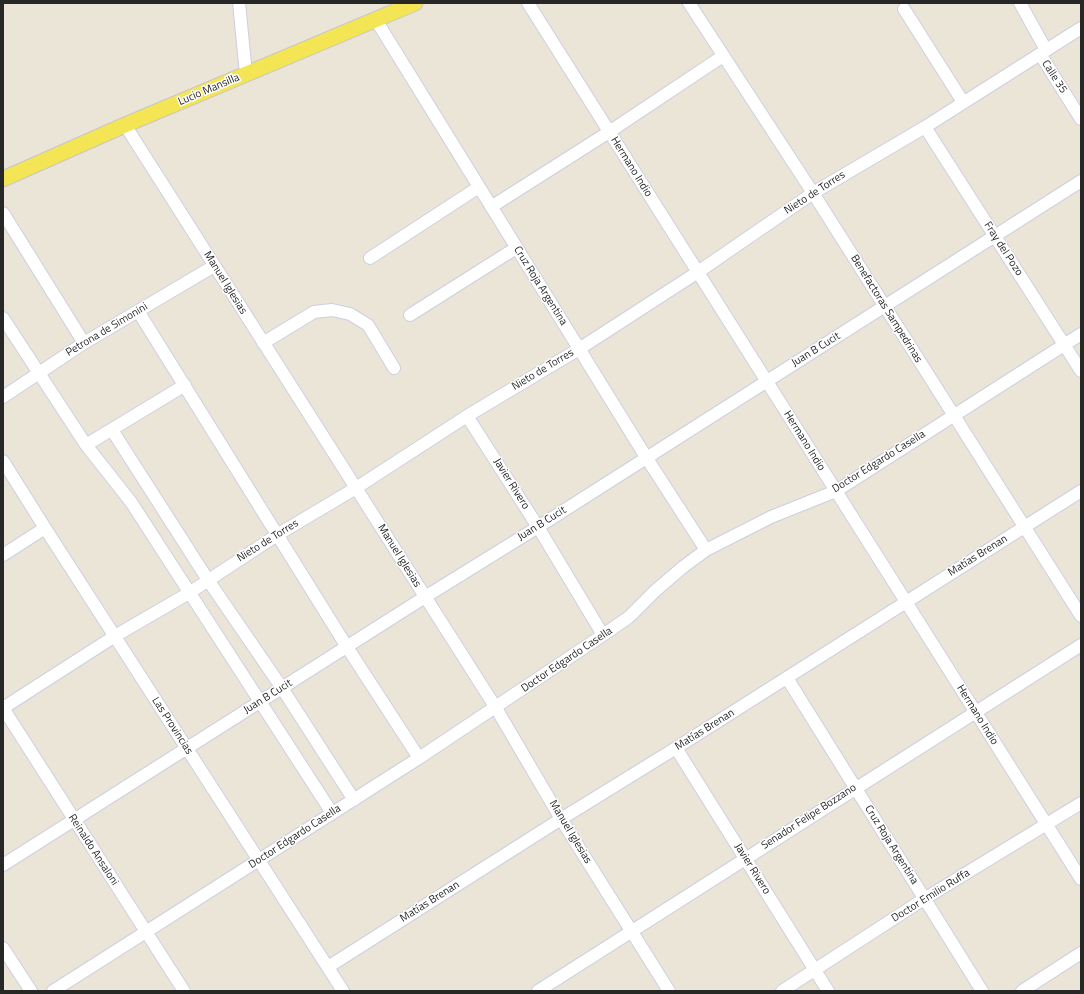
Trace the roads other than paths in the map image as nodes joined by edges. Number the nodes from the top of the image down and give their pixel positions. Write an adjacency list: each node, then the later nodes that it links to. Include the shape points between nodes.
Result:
1 (239, 3): 11 (street)
2 (415, 3): 7 (main road, Lucio Mansilla)
3 (528, 3): 16 (street, Hermano Indio)
4 (689, 3): 10 (street, Benefactoras Sampedrinas)
5 (1020, 3): 9 (street, Calle 35)
6 (904, 9): 12 (street)
7 (376, 20): 11 (main road, Lucio Mansilla); 19 (street, Cruz Roja Argentina)
8 (1081, 28): 9 (street, Nieto de Torres)
9 (1043, 52): 12 (street, Nieto de Torres); 13 (street, Calle 35)
10 (723, 56): 16 (street); 20 (street, Benefactoras Sampedrinas)
11 (246, 74): 14 (main road, Lucio Mansilla)
12 (964, 102): 15 (street, Nieto de Torres)
13 (1081, 119)
14 (125, 125): 17 (main road, Lucio Mansilla); 26 (street, Manuel Iglesias)
15 (925, 127): 20 (street, Nieto de Torres); 23 (street, Fray del Pozo)
16 (609, 132): 21 (street); 27 (street, Hermano Indio)
17 (3, 179)
18 (1081, 181): 23 (street, Juan B Cucit)
19 (479, 187): 21 (street, Cruz Roja Argentina); 25 (street)
20 (813, 193): 27 (street, Nieto de Torres); 28 (street, Benefactoras Sampedrinas)
21 (491, 207): 24 (street, Cruz Roja Argentina)
22 (3, 213): 33 (street)
23 (995, 236): 28 (street, Juan B Cucit); 35 (street, Fray del Pozo)
24 (516, 248): 30 (street); 36 (street, Cruz Roja Argentina)
25 (370, 258)
26 (214, 266): 29 (street, Petrona de Simonini); 34 (street, Manuel Iglesias)
27 (698, 272): 36 (street, Nieto de Torres); 40 (street, Hermano Indio)
28 (885, 307): 40 (street, Juan B Cucit); 44 (street, Benefactoras Sampedrinas)
29 (138, 311): 33 (street, Petrona de Simonini); 41 (street)
30 (410, 315)
31 (3, 318): 39 (street)
32 (1081, 334): 35 (street, Doctor Edgardo Casella)
33 (84, 343): 39 (street, Petrona de Simonini)
34 (263, 343): 37 (street, via 314,312 332,310 350,314 368,325); 49 (street, Manuel Iglesias)
35 (1064, 344): 38 (street, Fray del Pozo); 44 (street, Doctor Edgardo Casella)
36 (579, 348): 43 (street, Nieto de Torres); 47 (street, Cruz Roja Argentina)
37 (394, 368)
38 (1081, 371)
39 (39, 372): 42 (street, Petrona de Simonini); 46 (street)
40 (766, 381): 47 (street, Juan B Cucit); 50 (street, Hermano Indio)
41 (185, 385): 45 (street); 55 (street)
42 (3, 397)
43 (467, 416): 49 (street, Nieto de Torres); 52 (street, Javier Rivero)
44 (953, 416): 50 (street, Doctor Edgardo Casella); 53 (street, Benefactoras Sampedrinas)
45 (112, 430): 46 (street); 58 (street)
46 (86, 445): 59 (street, via 131,502)
47 (646, 457): 52 (street, Juan B Cucit); 56 (street, Cruz Roja Argentina)
48 (3, 461): 54 (street, Las Provincias)
49 (356, 488): 55 (street, Nieto de Torres); 60 (street, Manuel Iglesias)
50 (836, 491): 56 (street, Doctor Edgardo Casella, via 771,517); 61 (street, Hermano Indio)
51 (1081, 491): 53 (street, Matías Brenan)
52 (538, 527): 60 (street, Juan B Cucit); 63 (street, Javier Rivero)
53 (1024, 527): 61 (street, Matías Brenan); 62 (street, Benefactoras Sampedrinas)
54 (45, 528): 57 (street); 64 (street, Las Provincias)
55 (277, 535): 58 (street, Nieto de Torres); 66 (street)
56 (706, 550): 63 (street, Doctor Edgardo Casella, via 683,567 629,617)
57 (3, 555)
58 (208, 580): 59 (street, Nieto de Torres); 68 (street)
59 (189, 593): 64 (street, Nieto de Torres); 69 (street)
60 (425, 597): 66 (street, Juan B Cucit); 71 (street, Manuel Iglesias)
61 (906, 602): 67 (street, Matías Brenan); 72 (street, Hermano Indio)
62 (1081, 616)
63 (603, 635): 71 (street, Doctor Edgardo Casella)
64 (115, 636): 70 (street, Nieto de Torres); 73 (street, Las Provincias)
65 (1081, 644): 72 (street, Senador Felipe Bozzano)
66 (347, 647): 68 (street, Juan B Cucit); 75 (street)
67 (787, 678): 74 (street, Matías Brenan); 76 (street, Cruz Roja Argentina)
68 (282, 688): 69 (street, Juan B Cucit); 77 (street)
69 (261, 701): 73 (street, Juan B Cucit); 79 (street)
70 (3, 708): 81 (street, Reinaldo Ansaloni)
71 (496, 708): 75 (street, Doctor Edgardo Casella); 80 (street, Manuel Iglesias)
72 (975, 712): 76 (street, Senador Felipe Bozzano); 82 (street, Hermano Indio)
73 (187, 748): 81 (street, Juan B Cucit); 84 (street, Las Provincias)
74 (676, 748): 80 (street, Matías Brenan); 83 (street, Javier Rivero)
75 (419, 758): 77 (street, Doctor Edgardo Casella)
76 (855, 788): 83 (street, Senador Felipe Bozzano); 87 (street, Cruz Roja Argentina)
77 (354, 800): 79 (street, Doctor Edgardo Casella)
78 (1081, 803): 82 (street, Doctor Emilio Ruffa)
79 (332, 814): 84 (street, Doctor Edgardo Casella)
80 (561, 819): 88 (street, Manuel Iglesias); 92 (street, Matías Brenan)
81 (74, 820): 85 (street, Juan B Cucit); 89 (street, Reinaldo Ansaloni)
82 (1046, 824): 86 (street, Hermano Indio); 87 (street, Doctor Emilio Ruffa)
83 (745, 858): 88 (street, Senador Felipe Bozzano); 93 (street, Javier Rivero)
84 (259, 860): 89 (street, Doctor Edgardo Casella); 92 (street, Las Provincias)
85 (3, 865)
86 (1081, 879)
87 (924, 899): 93 (street, Doctor Emilio Ruffa); 102 (street, Cruz Roja Argentina)
88 (631, 931): 98 (street, Senador Felipe Bozzano); 99 (street, Manuel Iglesias)
89 (146, 932): 95 (street, Doctor Edgardo Casella); 96 (street, Reinaldo Ansaloni)
90 (3, 948): 94 (street)
91 (1081, 953): 103 (street)
92 (328, 967): 97 (street, Las Provincias)
93 (815, 970): 100 (street, Doctor Emilio Ruffa); 101 (street, Javier Rivero)
94 (31, 991)
95 (53, 991)
96 (184, 991)
97 (343, 991)
98 (538, 991)
99 (669, 991)
100 (782, 991)
101 (828, 991)
102 (982, 991)
103 (1022, 991)

